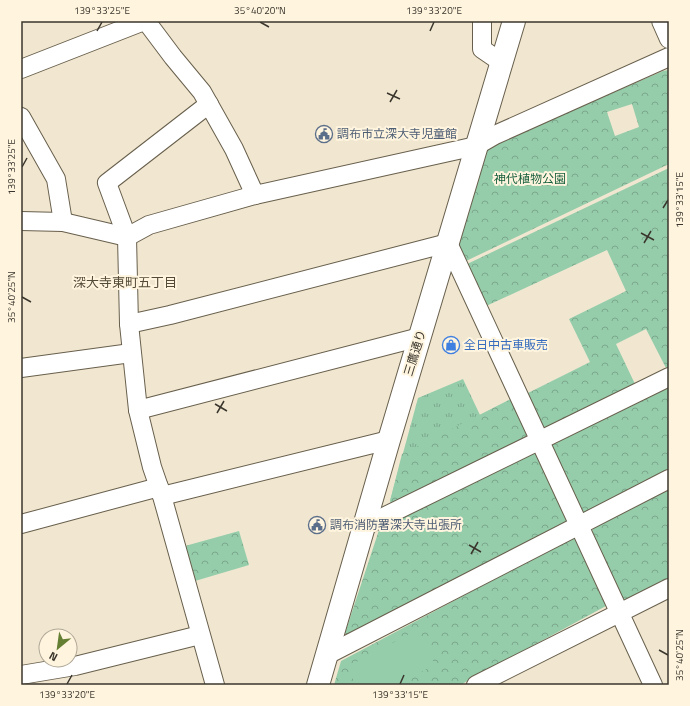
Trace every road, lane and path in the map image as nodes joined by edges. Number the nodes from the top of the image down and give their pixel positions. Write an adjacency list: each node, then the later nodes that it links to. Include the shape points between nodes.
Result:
1 (145, 21): 8 (street); 9 (street)
2 (482, 21): 7 (street, via 482,49)
3 (514, 21): 7 (main road, 三鷹通り)
4 (661, 21): 5 (street)
5 (669, 39)
6 (669, 57): 11 (street, via 495,135)
7 (501, 62): 11 (main road, 三鷹通り)
8 (21, 69)
9 (209, 104): 12 (street, via 234,148); 15 (street, via 107,183)
10 (21, 117): 14 (street, via 56,179)
11 (476, 146): 12 (street); 16 (main road, 三鷹通り)
12 (255, 195): 15 (street, via 149,225)
13 (21, 221): 14 (street)
14 (63, 222): 15 (street)
15 (127, 237): 17 (street)
16 (448, 242): 17 (street); 18 (main road, 三鷹通り); 24 (street)
17 (129, 324): 19 (street)
18 (420, 337): 22 (street); 23 (main road, 三鷹通り)
19 (132, 353): 20 (street); 22 (street)
20 (21, 368)
21 (669, 377): 24 (street)
22 (138, 410): 26 (street)
23 (389, 440): 26 (street); 29 (main road, 三鷹通り)
24 (540, 441): 28 (street); 29 (street)
25 (669, 479): 28 (street)
26 (161, 492): 27 (street); 32 (street)
27 (21, 524)
28 (579, 525): 31 (street); 33 (street)
29 (365, 526): 33 (main road, 三鷹通り)
30 (669, 588): 31 (street)
31 (620, 613): 37 (street); 38 (street)
32 (200, 635): 34 (street, via 104,659); 35 (street)
33 (327, 655): 36 (main road, 三鷹通り)
34 (21, 675)
35 (215, 685)
36 (318, 685)
37 (476, 685)
38 (653, 685)

